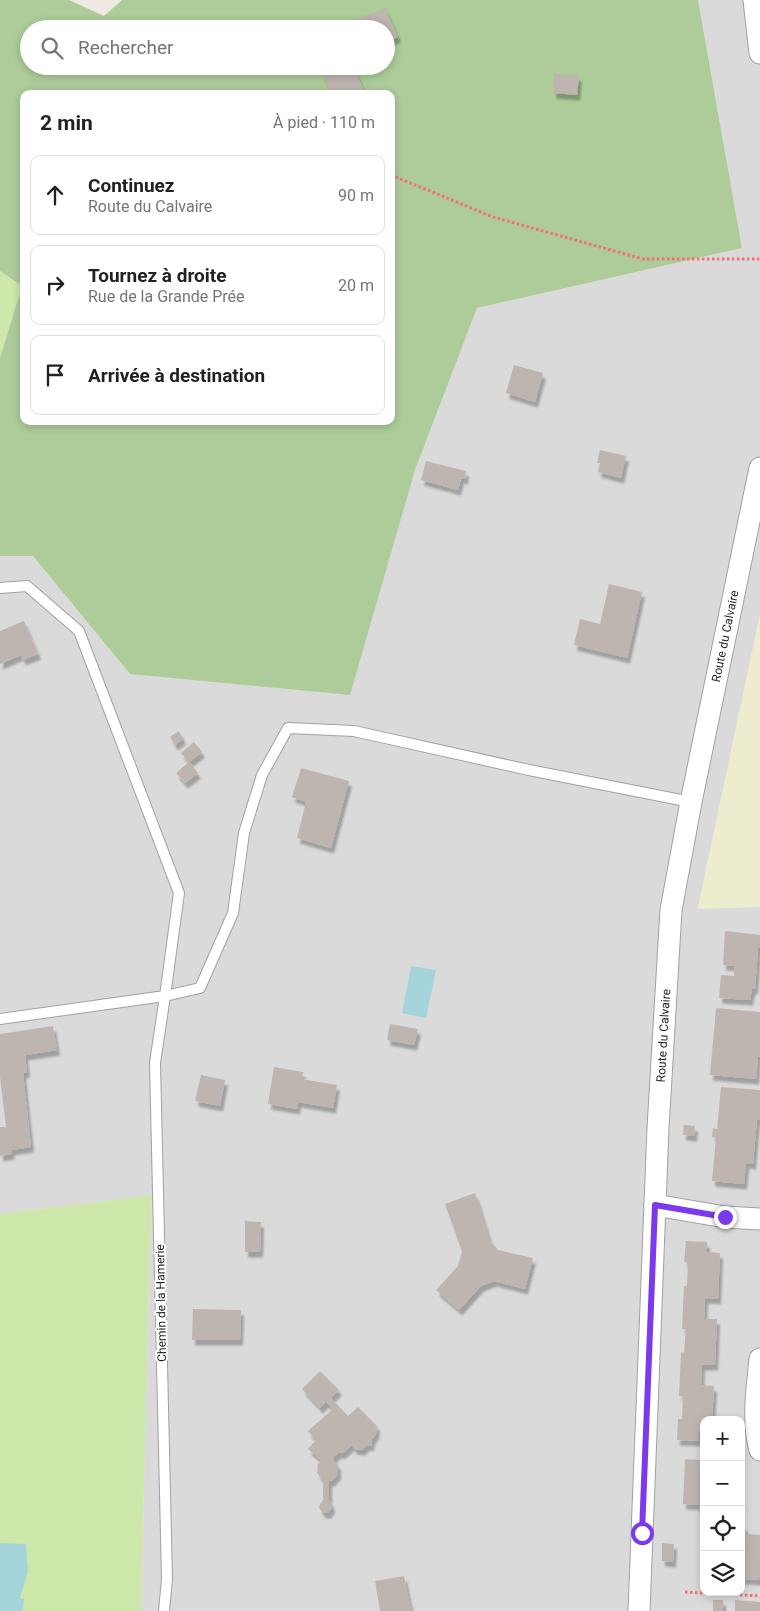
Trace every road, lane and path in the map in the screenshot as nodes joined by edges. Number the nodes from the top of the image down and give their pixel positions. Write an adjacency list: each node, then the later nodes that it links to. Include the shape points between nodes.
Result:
1 (754, 0): 2 (street)
2 (760, 53)
3 (395, 177): 4 (path, via 493,217 643,259)
4 (760, 259)
5 (760, 468): 7 (street, Route du Calvaire)
6 (0, 588): 8 (lane, Chemin de la Hamerie, via 27,586 79,631 179,893)
7 (691, 802): 8 (lane, via 354,731 288,728 262,775 244,833 233,913 200,988); 10 (street, Route du Calvaire, via 671,910)
8 (165, 996): 9 (lane); 16 (lane, Chemin de la Hamerie, via 155,1063 167,1579)
9 (0, 1019)
10 (655, 1205): 11 (street, via 725,1217); 17 (street, Route du Calvaire)
11 (760, 1219)
12 (760, 1360): 13 (street, via 756,1410)
13 (760, 1450)
14 (685, 1592): 15 (path)
15 (760, 1596)
16 (164, 1611)
17 (639, 1611)

